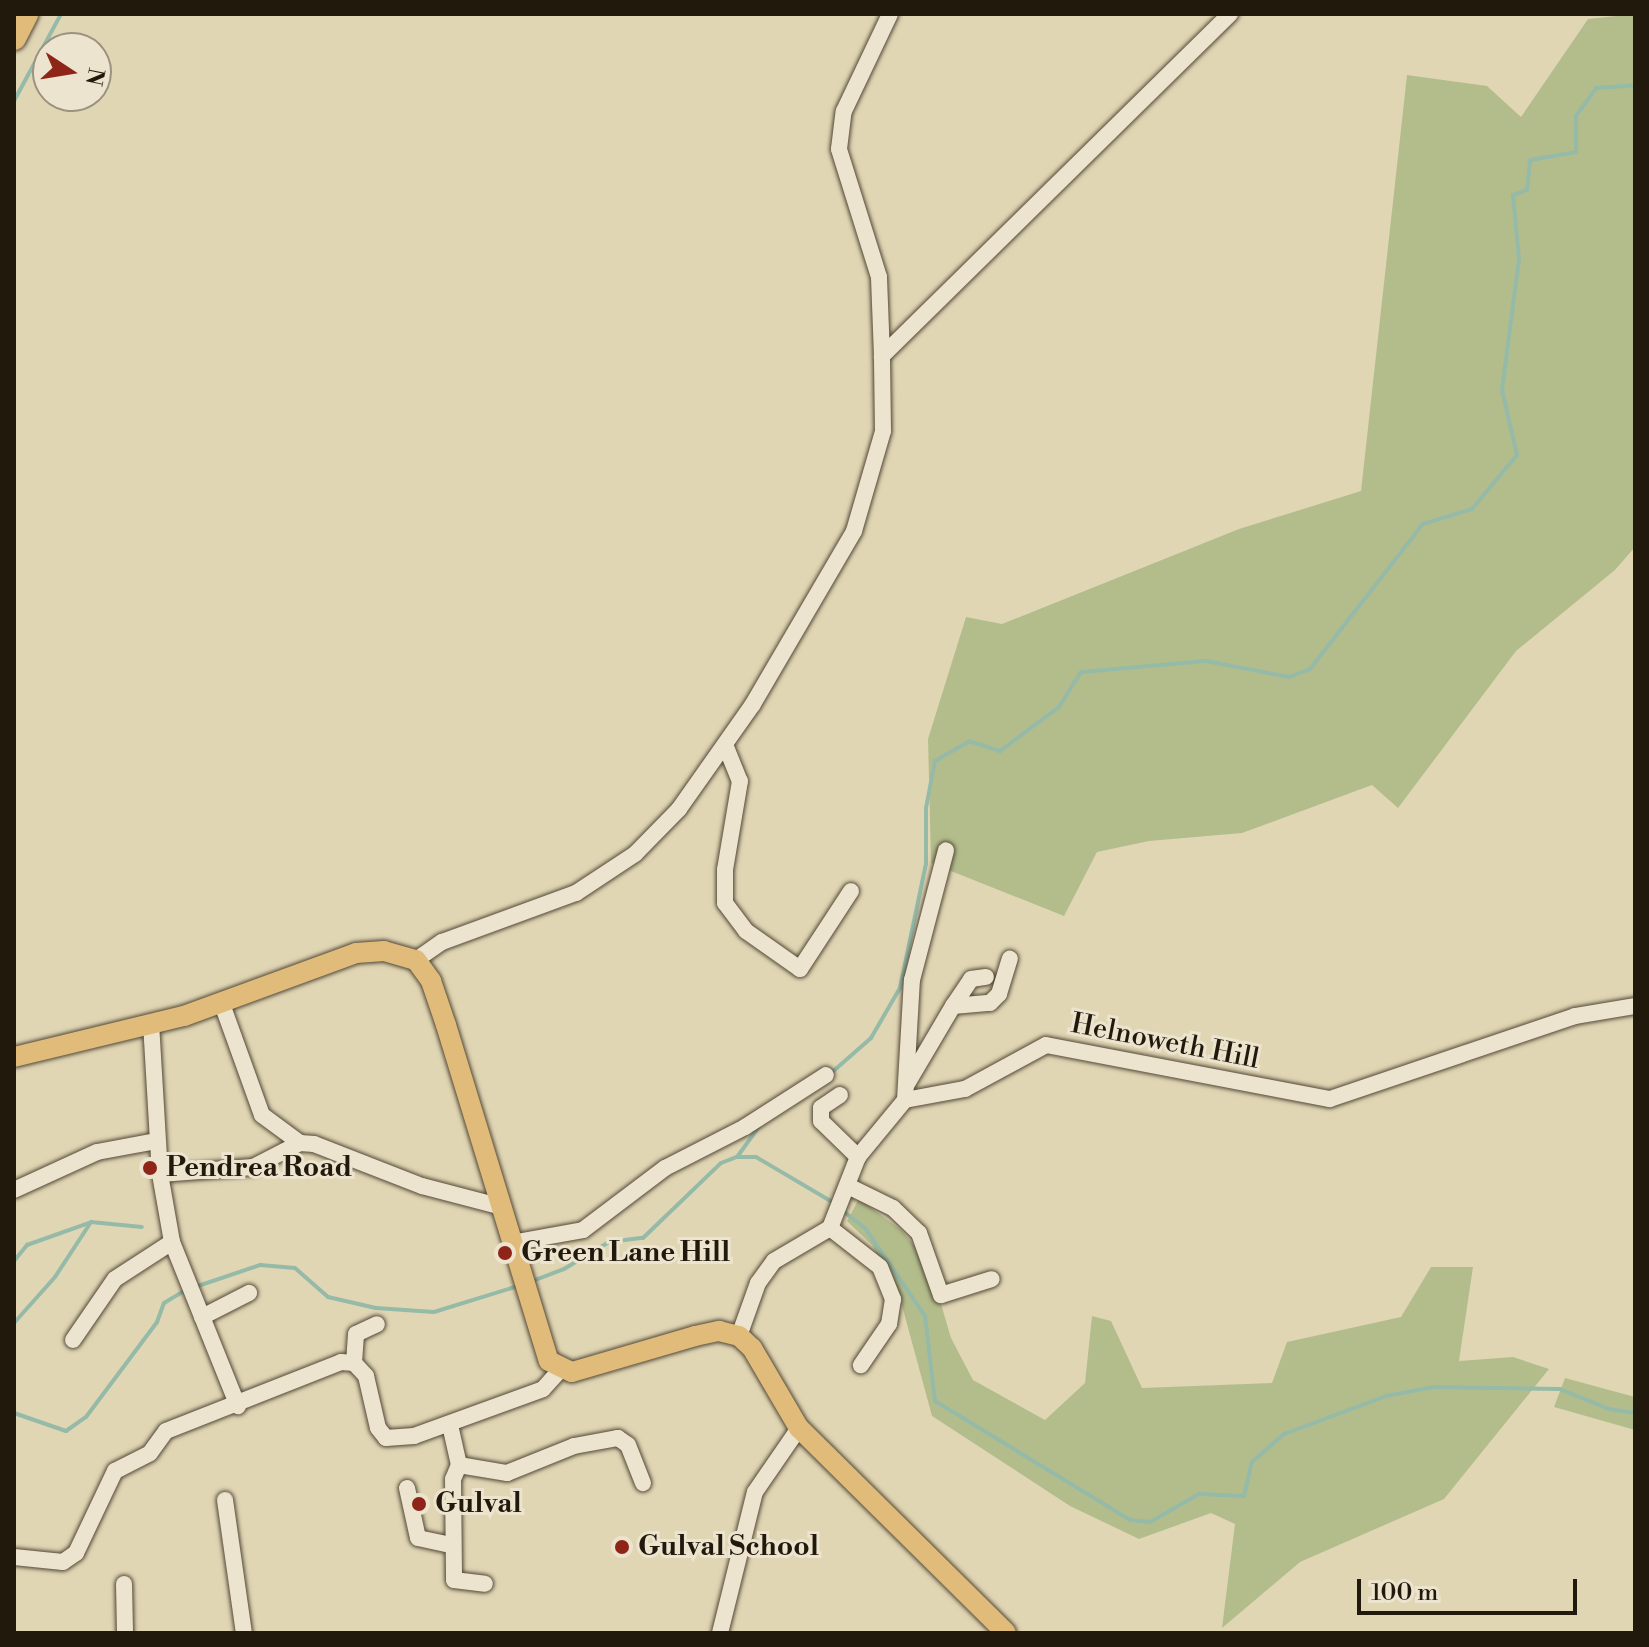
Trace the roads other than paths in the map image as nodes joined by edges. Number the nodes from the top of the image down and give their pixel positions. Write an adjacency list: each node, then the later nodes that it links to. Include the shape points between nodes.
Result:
1 (26, 14): 4 (highway)
2 (890, 14): 5 (street, via 844,111 839,149 879,277)
3 (1230, 14): 5 (street)
4 (14, 38)
5 (882, 356): 6 (street, via 883,431 854,531)
6 (726, 747): 8 (street, via 740,781 725,870 725,903 746,931 800,969); 10 (street, via 679,809 635,854 596,881 442,942)
7 (946, 850): 18 (street, via 912,980 904,1050)
8 (851, 891)
9 (1010, 959): 13 (street, via 999,994 990,1003)
10 (416, 960): 12 (main road, via 384,951 356,953); 26 (main road, via 431,981)
11 (986, 977): 13 (street, via 971,979)
12 (222, 1004): 15 (main road); 21 (street, via 262,1115)
13 (953, 1006): 18 (street)
14 (1635, 1006): 18 (street, Helnoweth Hill, via 1575,1016 1330,1099 1046,1045 965,1089)
15 (151, 1023): 16 (main road); 20 (street)
16 (14, 1057)
17 (826, 1075): 29 (street, via 745,1127 665,1168 583,1230)
18 (906, 1093): 22 (street)
19 (840, 1095): 22 (street, via 821,1108 821,1121)
20 (157, 1141): 23 (street); 24 (street, via 97,1152)
21 (300, 1143): 23 (street, via 253,1167); 26 (street, via 449,1195)
22 (858, 1157): 25 (street)
23 (160, 1174): 28 (street)
24 (14, 1190)
25 (845, 1192): 27 (street); 30 (street, via 893,1208 919,1233 941,1295)
26 (502, 1207): 29 (main road)
27 (832, 1225): 34 (street, via 774,1261 758,1283); 37 (street, via 880,1267 893,1299 889,1324)
28 (172, 1242): 32 (street); 35 (street, via 115,1279)
29 (511, 1243): 38 (main road, via 549,1361)
30 (992, 1279)
31 (249, 1293): 32 (street)
32 (202, 1317): 39 (street)
33 (377, 1324): 36 (street, via 356,1334)
34 (739, 1336): 38 (main road, via 707,1333 572,1372); 41 (main road, via 752,1348)
35 (73, 1340)
36 (354, 1363): 39 (street, via 341,1362); 40 (street, via 366,1376 378,1428 386,1438)
37 (861, 1365)
38 (560, 1370): 40 (street, via 543,1389)
39 (238, 1406): 47 (street, via 166,1431 150,1453 115,1471 76,1553 63,1562)
40 (450, 1425): 42 (street)
41 (799, 1428): 52 (street, via 755,1492); 53 (main road)
42 (459, 1465): 43 (street, via 507,1473 574,1446 618,1438 628,1445); 46 (street, via 453,1479 456,1528)
43 (643, 1483)
44 (407, 1488): 46 (street, via 418,1538)
45 (225, 1500): 51 (street)
46 (451, 1545): 49 (street, via 454,1580)
47 (14, 1557)
48 (124, 1584): 50 (street)
49 (485, 1584)
50 (125, 1633)
51 (244, 1633)
52 (720, 1633)
53 (1006, 1633)

